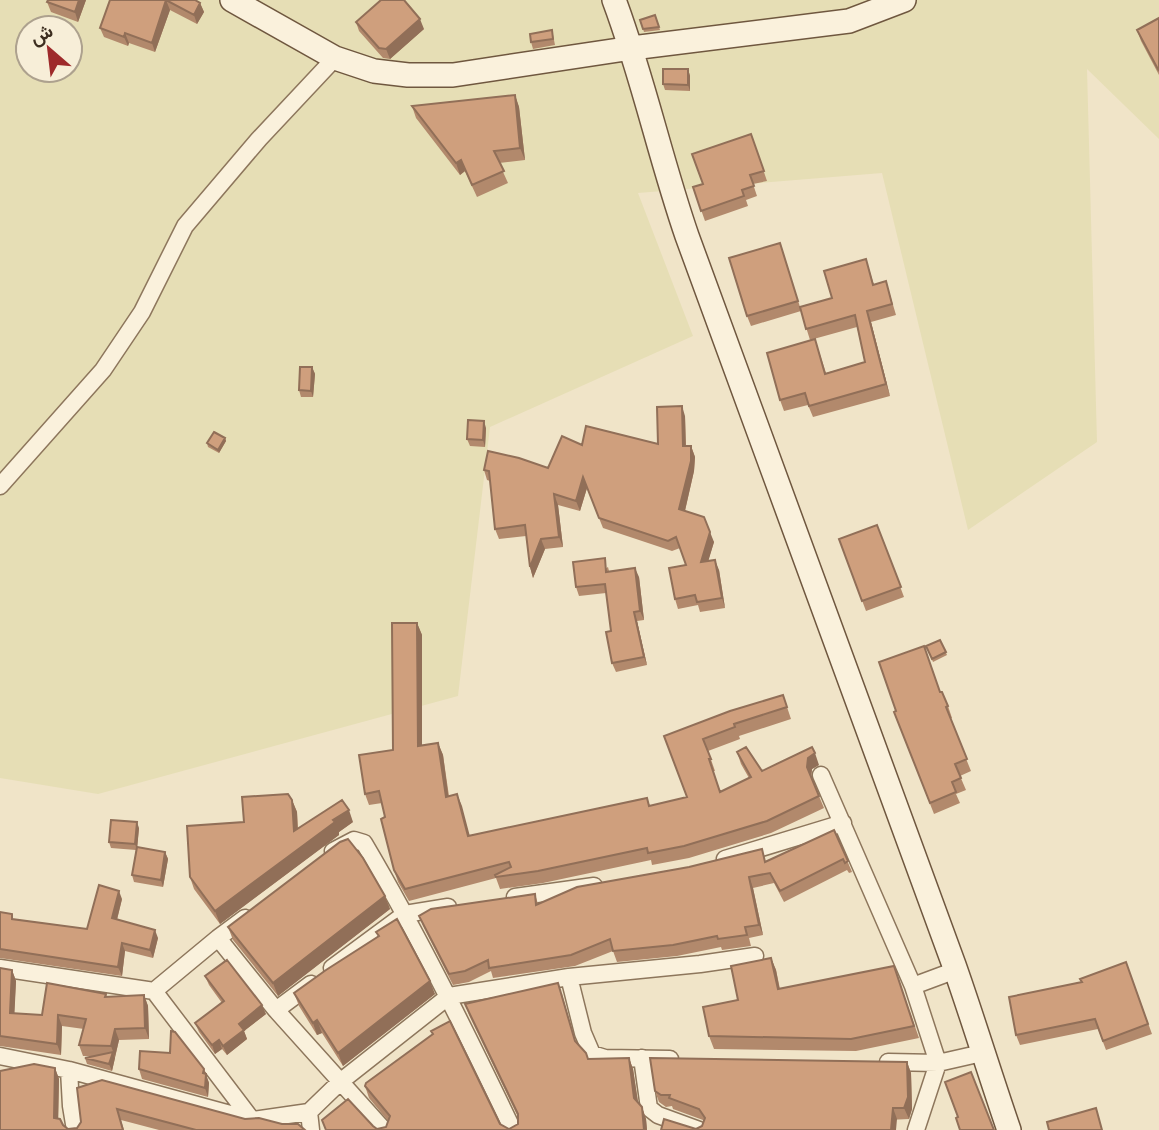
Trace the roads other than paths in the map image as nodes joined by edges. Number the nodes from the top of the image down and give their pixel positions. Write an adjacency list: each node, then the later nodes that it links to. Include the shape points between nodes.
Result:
1 (232, 0): 5 (street)
2 (614, 0): 4 (street)
3 (904, 0): 4 (street, via 849,21)
4 (632, 48): 5 (street, via 453,75 374,71); 19 (street, via 690,242 770,470)
5 (335, 58): 6 (street, via 185,226 142,312 103,370)
6 (0, 486)
7 (821, 775): 8 (street)
8 (843, 823): 9 (street); 21 (street)
9 (715, 862)
10 (317, 863): 15 (street, via 354,840 364,843)
11 (606, 884): 12 (street)
12 (499, 900)
13 (262, 905): 16 (street)
14 (459, 906): 15 (street)
15 (405, 914): 23 (street); 24 (street)
16 (218, 939): 22 (street); 24 (street)
17 (755, 956): 20 (street)
18 (0, 968): 22 (street)
19 (956, 970): 21 (street); 25 (street)
20 (569, 977): 23 (street); 27 (street, via 592,1054)
21 (913, 986): 30 (street)
22 (154, 992): 34 (street)
23 (449, 996): 32 (street); 38 (street)
24 (276, 1010): 32 (street)
25 (982, 1053): 30 (street); 41 (street)
26 (0, 1056): 31 (street)
27 (642, 1058): 28 (street); 39 (street, via 649,1108)
28 (682, 1059)
29 (871, 1062): 30 (street)
30 (939, 1063): 40 (street)
31 (69, 1070): 34 (street); 35 (street)
32 (340, 1082): 33 (street); 37 (street)
33 (309, 1112): 34 (street); 36 (street)
34 (253, 1120)
35 (75, 1130)
36 (311, 1130)
37 (384, 1130)
38 (513, 1130)
39 (699, 1130)
40 (916, 1130)
41 (1009, 1130)

